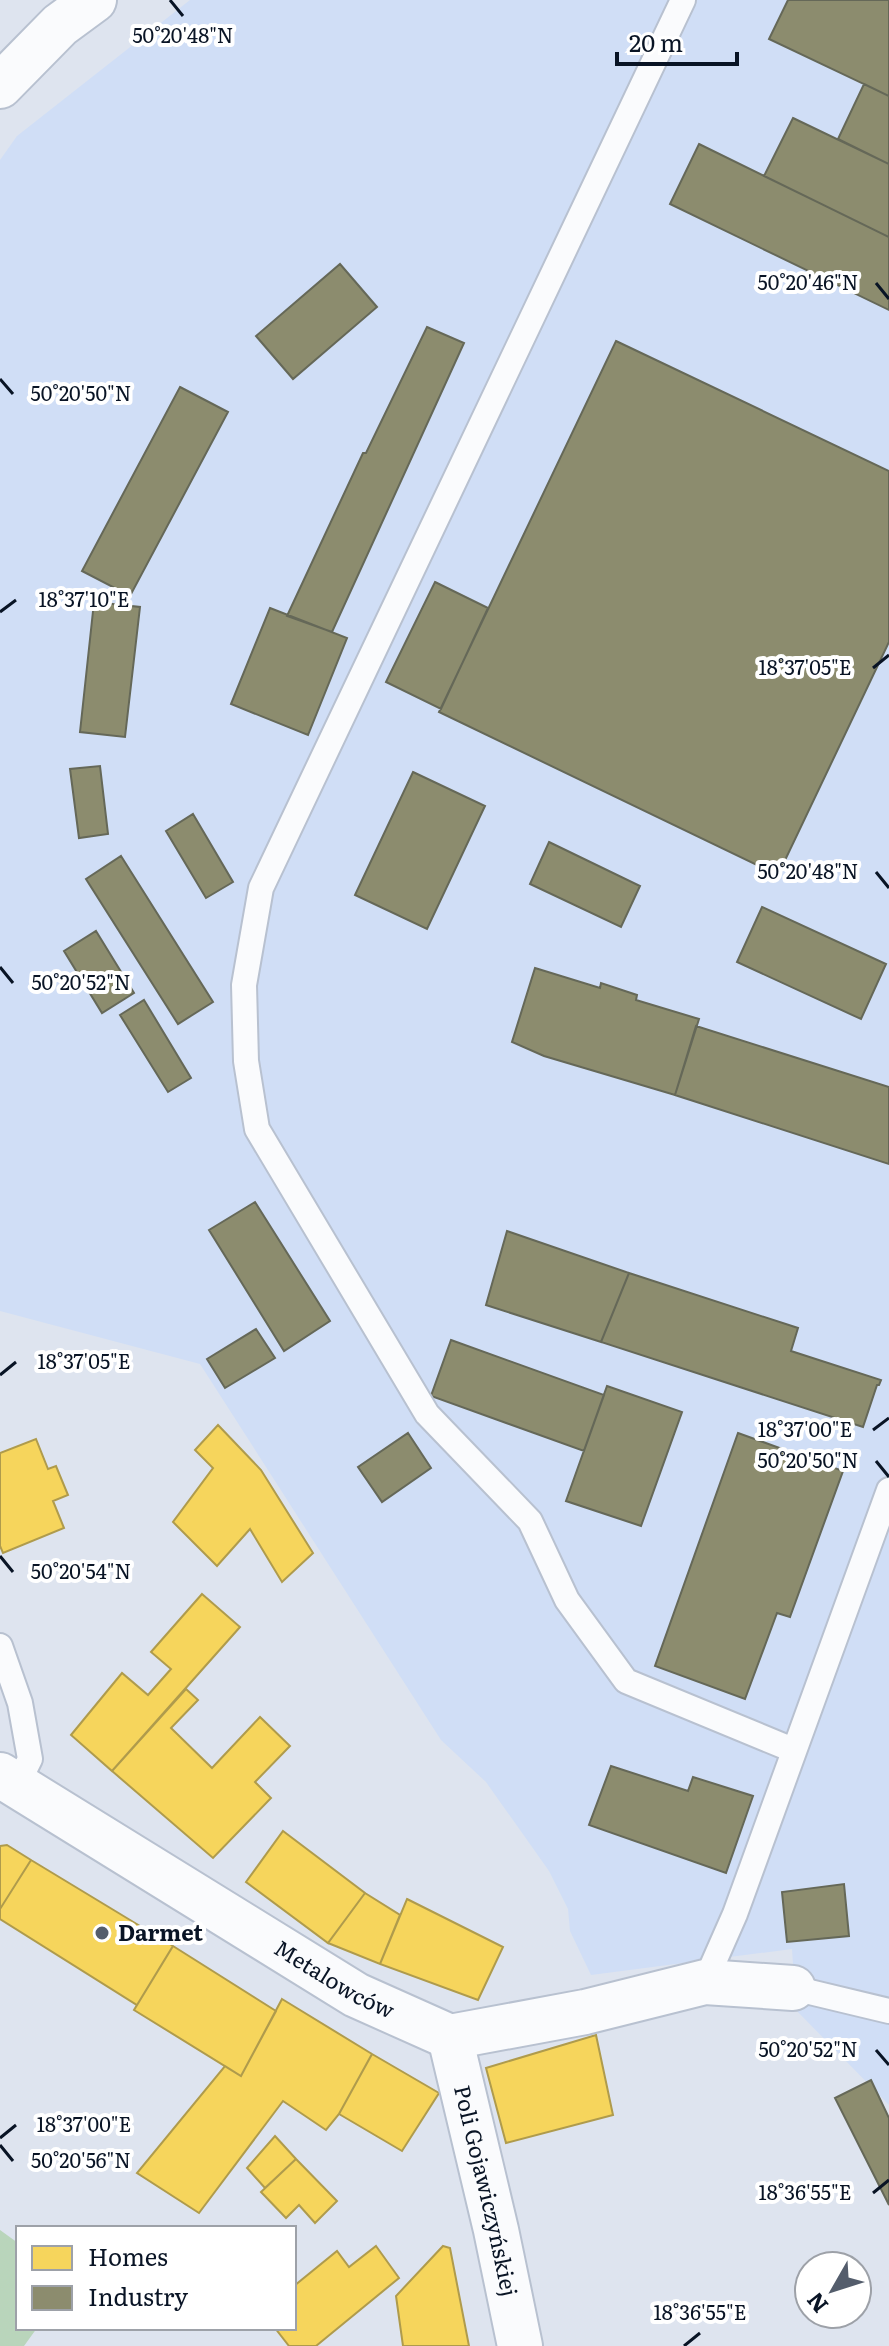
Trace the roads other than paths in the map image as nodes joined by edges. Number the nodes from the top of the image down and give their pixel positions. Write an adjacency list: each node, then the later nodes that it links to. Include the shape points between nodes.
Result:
1 (94, 0): 3 (street, via 60,25)
2 (683, 0): 6 (lane, via 261,888 244,985 246,1061 257,1129 427,1414 530,1521 567,1600 626,1681)
3 (0, 86)
4 (888, 1497): 6 (lane)
5 (0, 1646): 7 (lane, via 20,1703 30,1759)
6 (793, 1750): 8 (lane)
7 (8, 1780): 11 (street, Metalowców, via 356,1995)
8 (705, 1982): 9 (street); 11 (street, via 585,2012)
9 (793, 1988): 10 (lane)
10 (887, 2015)
11 (450, 2037): 12 (street, Poli Gojawiczyńskiej)
12 (520, 2346)

